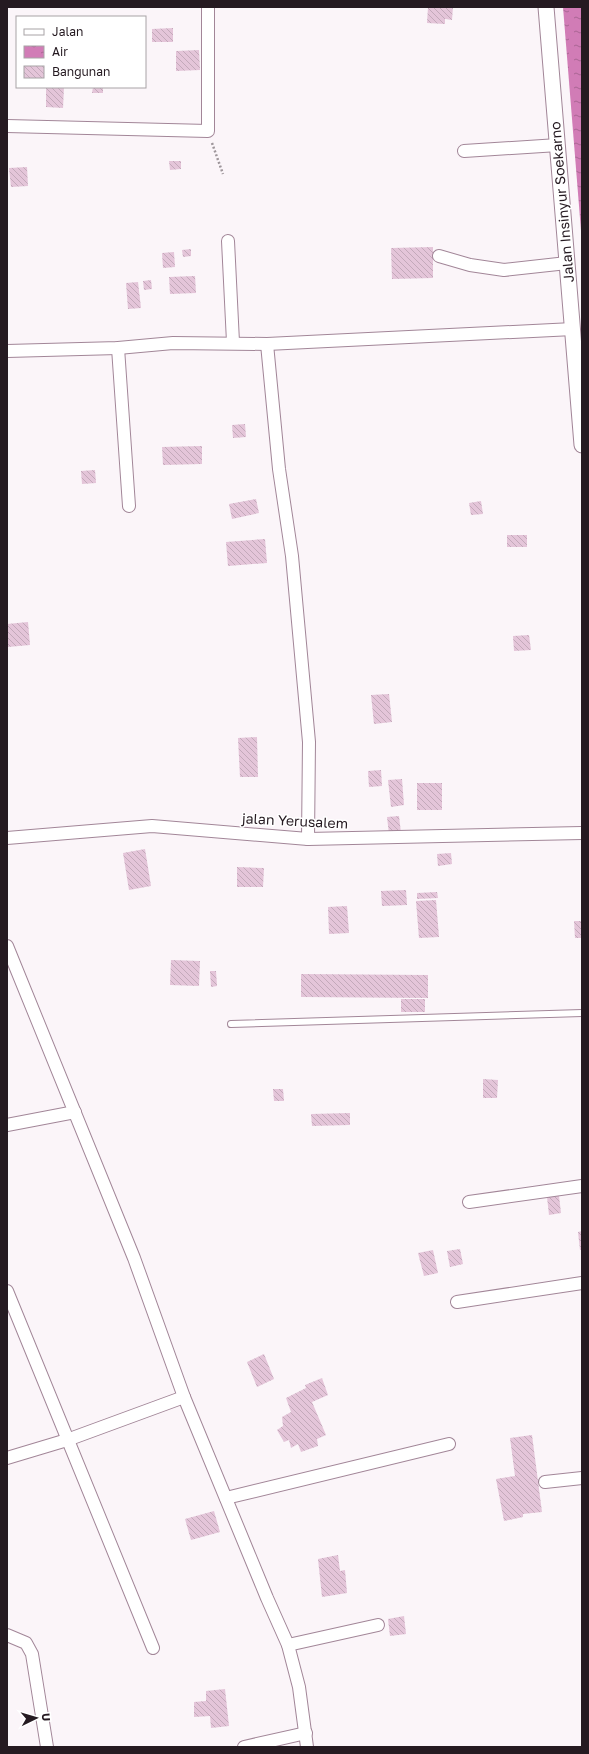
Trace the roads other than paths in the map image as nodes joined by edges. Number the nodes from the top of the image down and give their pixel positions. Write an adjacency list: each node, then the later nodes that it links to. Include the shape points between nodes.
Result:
1 (208, 7): 3 (street, via 208,131)
2 (546, 7): 4 (street, Jalan Insinyur Soekarno)
3 (7, 126)
4 (558, 145): 5 (street); 8 (street, Jalan Insinyur Soekarno)
5 (464, 151)
6 (228, 241): 10 (street)
7 (439, 256): 8 (street, via 470,265 504,270)
8 (567, 263): 9 (street, Jalan Insinyur Soekarno)
9 (573, 329): 11 (street); 14 (street, Jalan Insinyur Soekarno)
10 (233, 342): 11 (street); 12 (street, via 174,343)
11 (267, 344): 18 (street, via 278,469 292,556 309,742)
12 (118, 348): 13 (street); 15 (street)
13 (7, 351)
14 (582, 445)
15 (129, 506)
16 (582, 833): 18 (street, jalan Yerusalem)
17 (7, 838): 18 (street, jalan Yerusalem, via 152,826)
18 (308, 839)
19 (7, 946): 22 (street)
20 (582, 1013): 21 (lane)
21 (231, 1024)
22 (75, 1112): 23 (street); 29 (street, via 134,1258)
23 (7, 1125)
24 (582, 1186): 25 (street)
25 (468, 1202)
26 (582, 1283): 28 (street)
27 (7, 1291): 30 (street)
28 (457, 1302)
29 (184, 1397): 30 (street); 35 (street)
30 (67, 1440): 32 (street); 39 (street)
31 (449, 1444): 35 (street)
32 (7, 1458)
33 (582, 1478): 34 (street)
34 (545, 1482)
35 (226, 1498): 38 (street)
36 (378, 1624): 38 (street)
37 (7, 1635): 41 (street, via 26,1643 32,1654)
38 (288, 1645): 40 (street, via 299,1686)
39 (152, 1648)
40 (306, 1733): 42 (street); 43 (street)
41 (47, 1747)
42 (244, 1747)
43 (308, 1747)

